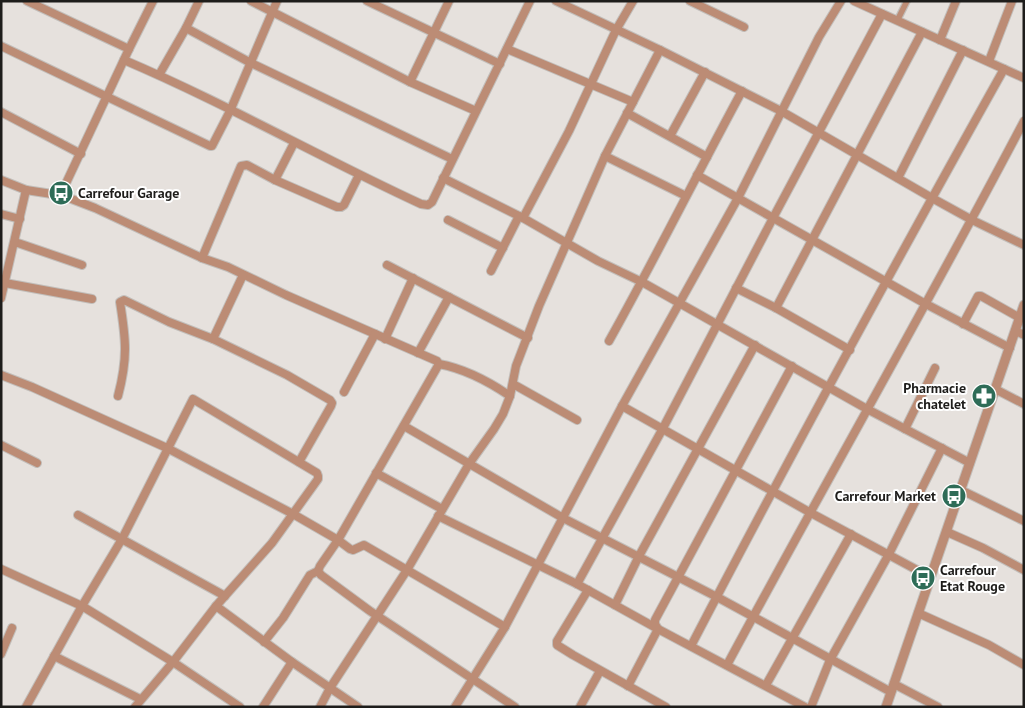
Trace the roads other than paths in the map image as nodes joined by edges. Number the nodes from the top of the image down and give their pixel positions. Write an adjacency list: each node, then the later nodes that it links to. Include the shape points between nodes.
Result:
1 (27, 1): 29 (street)
2 (153, 1): 29 (street)
3 (199, 1): 23 (street)
4 (251, 1): 19 (street)
5 (277, 1): 19 (street)
6 (367, 1): 25 (street)
7 (449, 1): 25 (street)
8 (530, 1): 30 (street)
9 (556, 1): 24 (street)
10 (632, 1): 24 (street)
11 (690, 1): 22 (street)
12 (841, 1): 48 (street)
13 (854, 1): 18 (street)
14 (877, 1): 18 (street)
15 (907, 1): 21 (street)
16 (956, 1): 27 (street)
17 (1012, 1): 34 (street)
18 (872, 10): 20 (street)
19 (272, 11): 35 (street); 41 (street)
20 (882, 14): 21 (street); 52 (street)
21 (896, 21): 26 (street)
22 (744, 27)
23 (186, 28): 35 (street); 39 (street)
24 (616, 30): 31 (street); 42 (street)
25 (434, 32): 36 (street); 41 (street)
26 (922, 32): 27 (street); 56 (street)
27 (940, 40): 32 (street)
28 (1, 46): 44 (street)
29 (129, 49): 33 (street)
30 (507, 49): 36 (street); 42 (street)
31 (660, 50): 38 (street); 45 (street)
32 (963, 50): 34 (street); 63 (street)
33 (124, 60): 39 (street); 44 (street)
34 (989, 61): 37 (street)
35 (251, 63): 46 (street); 59 (street)
36 (500, 64): 47 (street)
37 (1004, 69): 40 (street); 70 (street)
38 (705, 72): 43 (street); 53 (street)
39 (159, 75): 46 (street)
40 (1024, 78)
41 (410, 82): 47 (street)
42 (591, 84): 45 (street); 72 (street)
43 (742, 91): 48 (street); 58 (street)
44 (107, 96): 46 (street, via 210,146); 55 (street)
45 (633, 102): 50 (street)
46 (230, 111): 54 (street)
47 (476, 111): 59 (street)
48 (781, 111): 52 (street); 69 (street)
49 (1, 112): 55 (street)
50 (627, 113): 53 (street); 57 (street)
51 (1024, 121): 76 (street)
52 (820, 132): 56 (street); 73 (street)
53 (670, 136): 58 (street)
54 (294, 143): 60 (street); 65 (street)
55 (81, 154): 67 (street)
56 (858, 155): 63 (street); 77 (street)
57 (605, 156): 68 (street); 79 (street)
58 (707, 157): 61 (street)
59 (452, 159): 62 (street)
60 (359, 175): 62 (street, via 428,205); 65 (street, via 341,207)
61 (697, 176): 68 (street); 69 (street)
62 (443, 178): 72 (street)
63 (898, 178): 70 (street)
64 (1, 180): 66 (street)
65 (275, 180): 82 (street, via 247,165 241,166)
66 (26, 190): 67 (street); 74 (street)
67 (60, 196): 82 (street, via 95,208)
68 (686, 196): 89 (street)
69 (738, 198): 73 (street); 97 (street)
70 (932, 198): 76 (street); 90 (street)
71 (1, 214): 74 (street)
72 (521, 217): 79 (street); 81 (street)
73 (773, 218): 77 (street); 92 (street)
74 (20, 219): 78 (street)
75 (448, 220): 81 (street)
76 (972, 220): 80 (street); 96 (street)
77 (811, 240): 90 (street); 99 (street)
78 (15, 242): 83 (street); 84 (street)
79 (567, 243): 89 (street); 105 (street)
80 (1024, 245)
81 (503, 248): 86 (street)
82 (202, 258): 87 (street)
83 (5, 262): 91 (street)
84 (82, 265)
85 (387, 265): 88 (street)
86 (491, 271)
87 (243, 275): 104 (street); 106 (street)
88 (413, 278): 93 (street); 107 (street)
89 (642, 282): 97 (street); 108 (street)
90 (887, 282): 96 (street); 111 (street)
91 (5, 283): 94 (street); 95 (street)
92 (736, 288): 99 (street); 101 (street)
93 (449, 297): 105 (street); 112 (street)
94 (1, 298)
95 (92, 299)
96 (924, 303): 102 (street); 125 (street)
97 (679, 304): 101 (street); 124 (street)
98 (1024, 305): 100 (street)
99 (776, 308): 111 (street)
100 (1020, 318): 102 (street, via 978,296); 103 (street)
101 (717, 323): 109 (street); 129 (street)
102 (963, 324): 110 (street)
103 (1020, 333): 110 (street)
104 (375, 334): 107 (street); 120 (street)
105 (528, 338): 117 (street, via 516,366)
106 (213, 339): 121 (street, via 121,300 126,356); 135 (street, via 330,400 331,406)
107 (385, 339): 112 (street)
108 (609, 341)
109 (755, 345): 114 (street); 133 (street)
110 (1010, 348): 119 (street)
111 (850, 350): 118 (street)
112 (418, 353): 113 (street)
113 (439, 364): 122 (street, via 487,381); 127 (street)
114 (792, 366): 118 (street); 138 (street)
115 (936, 368): 128 (street)
116 (1, 375): 131 (street)
117 (513, 384): 122 (street); 126 (street)
118 (830, 387): 125 (street); 141 (street)
119 (996, 389): 123 (street); 136 (street)
120 (344, 392)
121 (118, 396)
122 (510, 396): 137 (street, via 494,429)
123 (1024, 404)
124 (622, 406): 129 (street); 146 (street)
125 (867, 409): 128 (street); 143 (street)
126 (577, 420)
127 (404, 426): 137 (street); 139 (street)
128 (905, 429): 132 (street)
129 (662, 430): 133 (street); 150 (street)
130 (1, 446): 134 (street)
131 (167, 448): 135 (street, via 193,399); 144 (street); 151 (street)
132 (942, 448): 136 (street); 153 (street)
133 (698, 450): 138 (street); 154 (street)
134 (36, 462)
135 (299, 462): 144 (street, via 318,476)
136 (970, 463): 140 (street)
137 (469, 464): 142 (street); 146 (street)
138 (735, 470): 141 (street); 160 (street)
139 (376, 473): 142 (street); 152 (street)
140 (961, 490): 147 (street); 148 (street)
141 (773, 491): 143 (street); 165 (street)
142 (440, 513): 155 (street); 157 (street)
143 (811, 513): 149 (street); 171 (street)
144 (293, 514): 152 (street); 164 (street)
145 (78, 515): 151 (street)
146 (564, 518): 150 (street); 155 (street)
147 (1024, 521)
148 (947, 532): 158 (street); 161 (street)
149 (851, 534): 153 (street); 175 (street)
150 (603, 537): 154 (street); 162 (street)
151 (122, 538): 164 (street); 167 (street)
152 (338, 540): 157 (street, via 350,550 364,545); 159 (street)
153 (889, 554): 161 (street); 180 (street)
154 (639, 556): 160 (street); 166 (street)
155 (537, 565): 162 (street); 172 (street)
156 (1, 569): 167 (street)
157 (407, 570): 170 (street); 172 (street)
158 (1024, 570)
159 (318, 571): 170 (street); 176 (street, via 310,575)
160 (678, 577): 165 (street); 174 (street, via 655,620)
161 (930, 577): 169 (street)
162 (577, 584): 163 (street)
163 (588, 590): 166 (street); 185 (street, via 557,644)
164 (225, 596): 168 (street)
165 (717, 597): 171 (street); 177 (street)
166 (615, 604): 174 (street)
167 (82, 606): 179 (street); 181 (street)
168 (216, 606): 176 (street); 181 (street)
169 (918, 614): 184 (street, via 989,645); 190 (street)
170 (377, 616): 186 (street); 189 (street)
171 (753, 617): 175 (street); 183 (street)
172 (505, 627): 186 (street)
173 (12, 628): 178 (street)
174 (658, 629): 177 (street); 188 (street)
175 (791, 638): 180 (street); 187 (street)
176 (264, 642): 182 (street)
177 (691, 646): 183 (street)
178 (1, 654)
179 (54, 656): 191 (street); 192 (street)
180 (830, 660): 190 (street); 203 (street)
181 (173, 662): 191 (street); 194 (street)
182 (292, 662): 189 (street); 195 (street)
183 (727, 665): 187 (street)
184 (1024, 665)
185 (600, 671): 188 (street); 200 (street)
186 (472, 680): 198 (street); 199 (street)
187 (766, 685): 202 (street)
188 (628, 686): 201 (street)
189 (330, 688): 196 (street); 197 (street)
190 (892, 688): 204 (street); 205 (street)
191 (140, 699): 193 (street)
192 (26, 707)
193 (135, 707)
194 (240, 707)
195 (263, 707)
196 (320, 707)
197 (358, 707)
198 (455, 707)
199 (515, 707)
200 (580, 707)
201 (666, 707)
202 (805, 707)
203 (811, 707)
204 (886, 707)
205 (938, 707)

